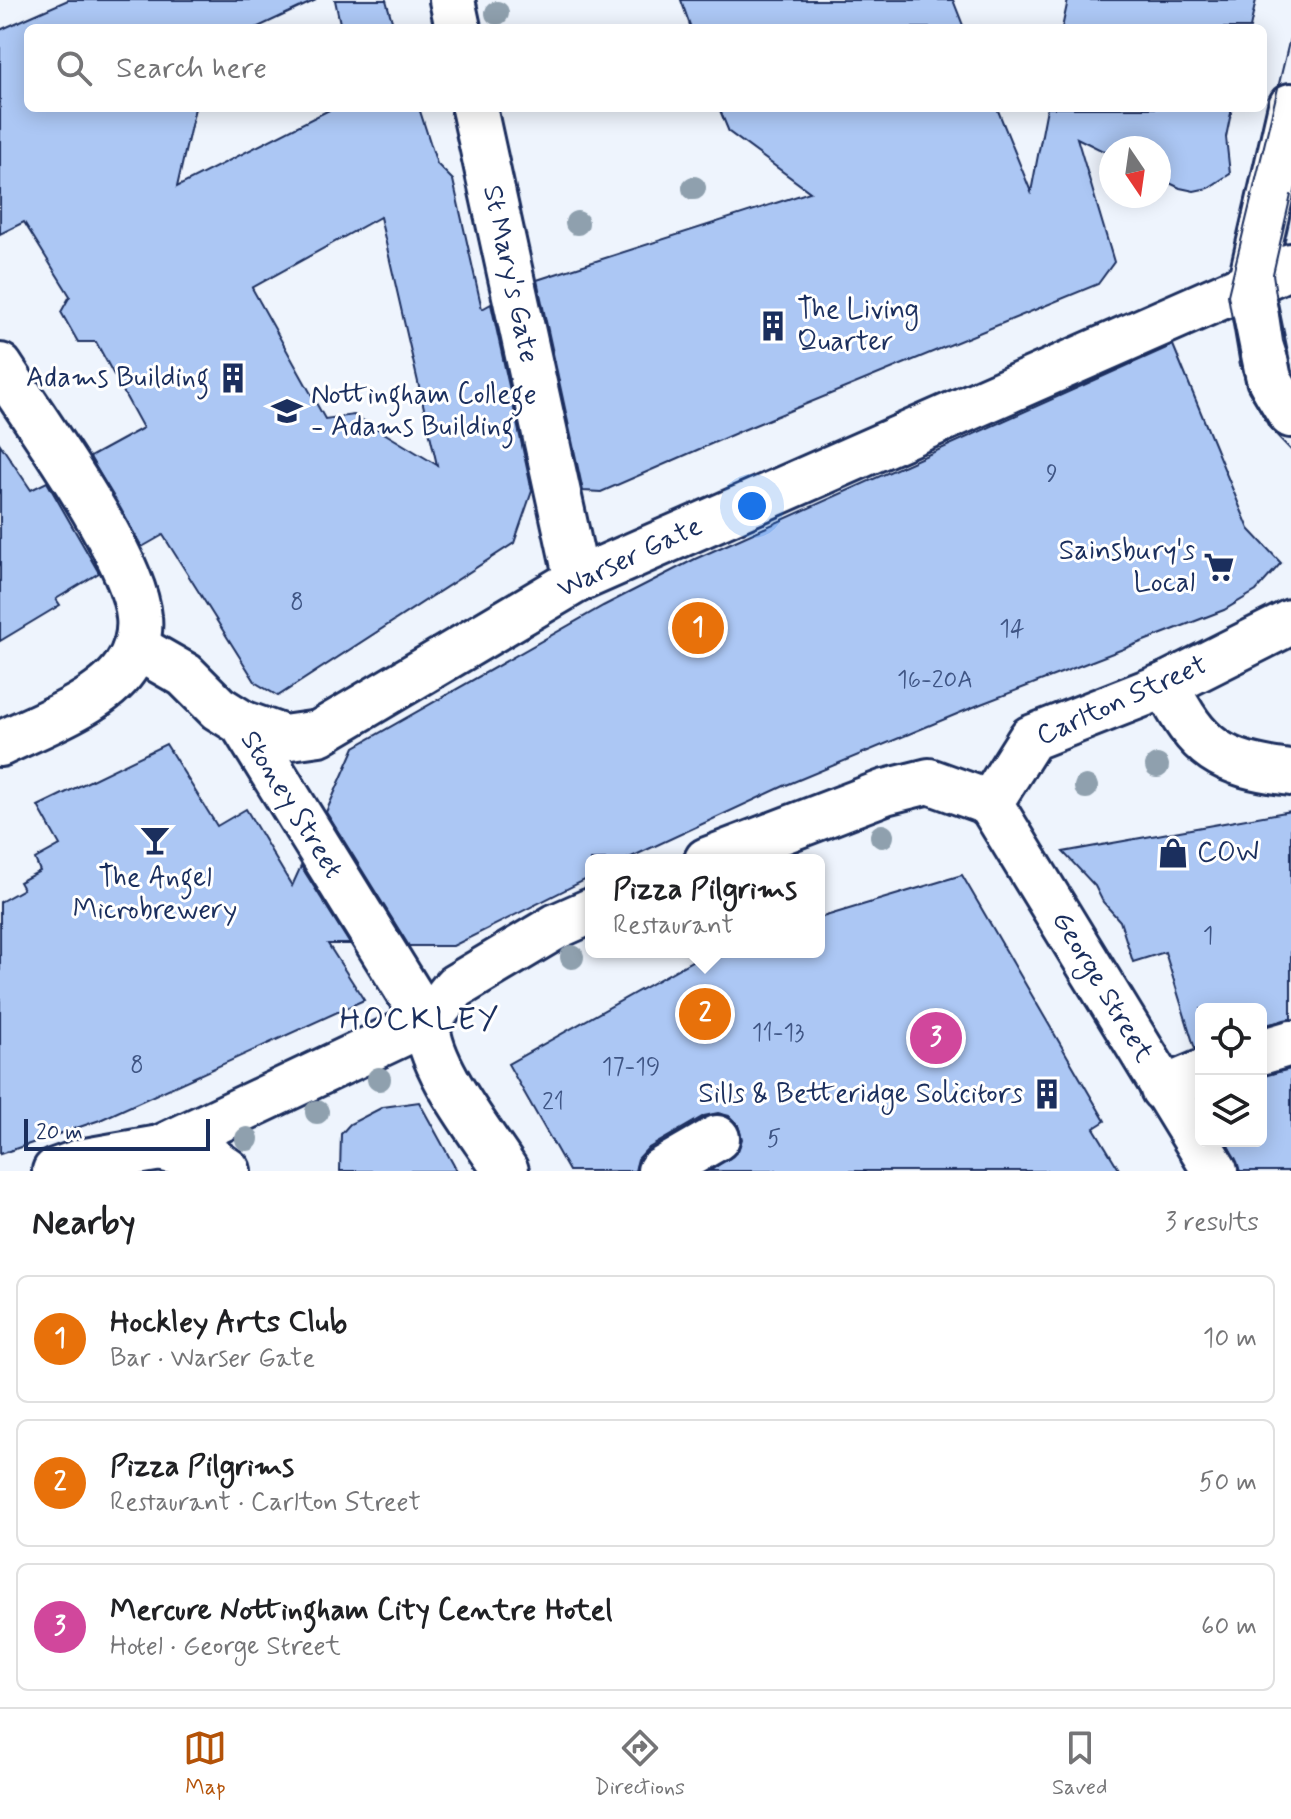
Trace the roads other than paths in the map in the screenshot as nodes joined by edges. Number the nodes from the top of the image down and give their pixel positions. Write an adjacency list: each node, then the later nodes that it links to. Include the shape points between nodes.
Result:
1 (452, 0): 2 (street)
2 (457, 24)
3 (1291, 106): 6 (street)
4 (475, 112): 9 (street, St Mary's Gate)
5 (1291, 266): 6 (street, Warser Gate)
6 (1250, 285): 8 (street, via 1269,379); 9 (street, Warser Gate)
7 (0, 366): 11 (street, via 121,560 140,618)
8 (1291, 415)
9 (577, 580): 13 (street, Warser Gate, via 319,733 284,738)
10 (1291, 622): 12 (street, Carlton Street)
11 (136, 647): 13 (street, Stoney Street, via 185,675); 14 (street, via 124,671 104,689)
12 (1166, 685): 15 (street, via 1186,725 1217,753 1252,768); 16 (street, Carlton Street, via 1031,738)
13 (242, 723): 19 (street, Stoney Street)
14 (0, 744)
15 (1291, 773)
16 (990, 803): 17 (street, via 929,781 885,792); 22 (street, George Street)
17 (723, 854)
18 (585, 914): 19 (street, via 455,987)
19 (427, 1022): 24 (street); 27 (street, Stoney Street, via 427,1035 448,1079)
20 (1291, 1043): 21 (street)
21 (1267, 1050)
22 (1182, 1081): 29 (street, George Street)
23 (717, 1138): 28 (street)
24 (160, 1148): 25 (street); 26 (street, via 214,1161)
25 (55, 1171)
26 (228, 1171)
27 (506, 1171)
28 (660, 1171)
29 (1215, 1171)

